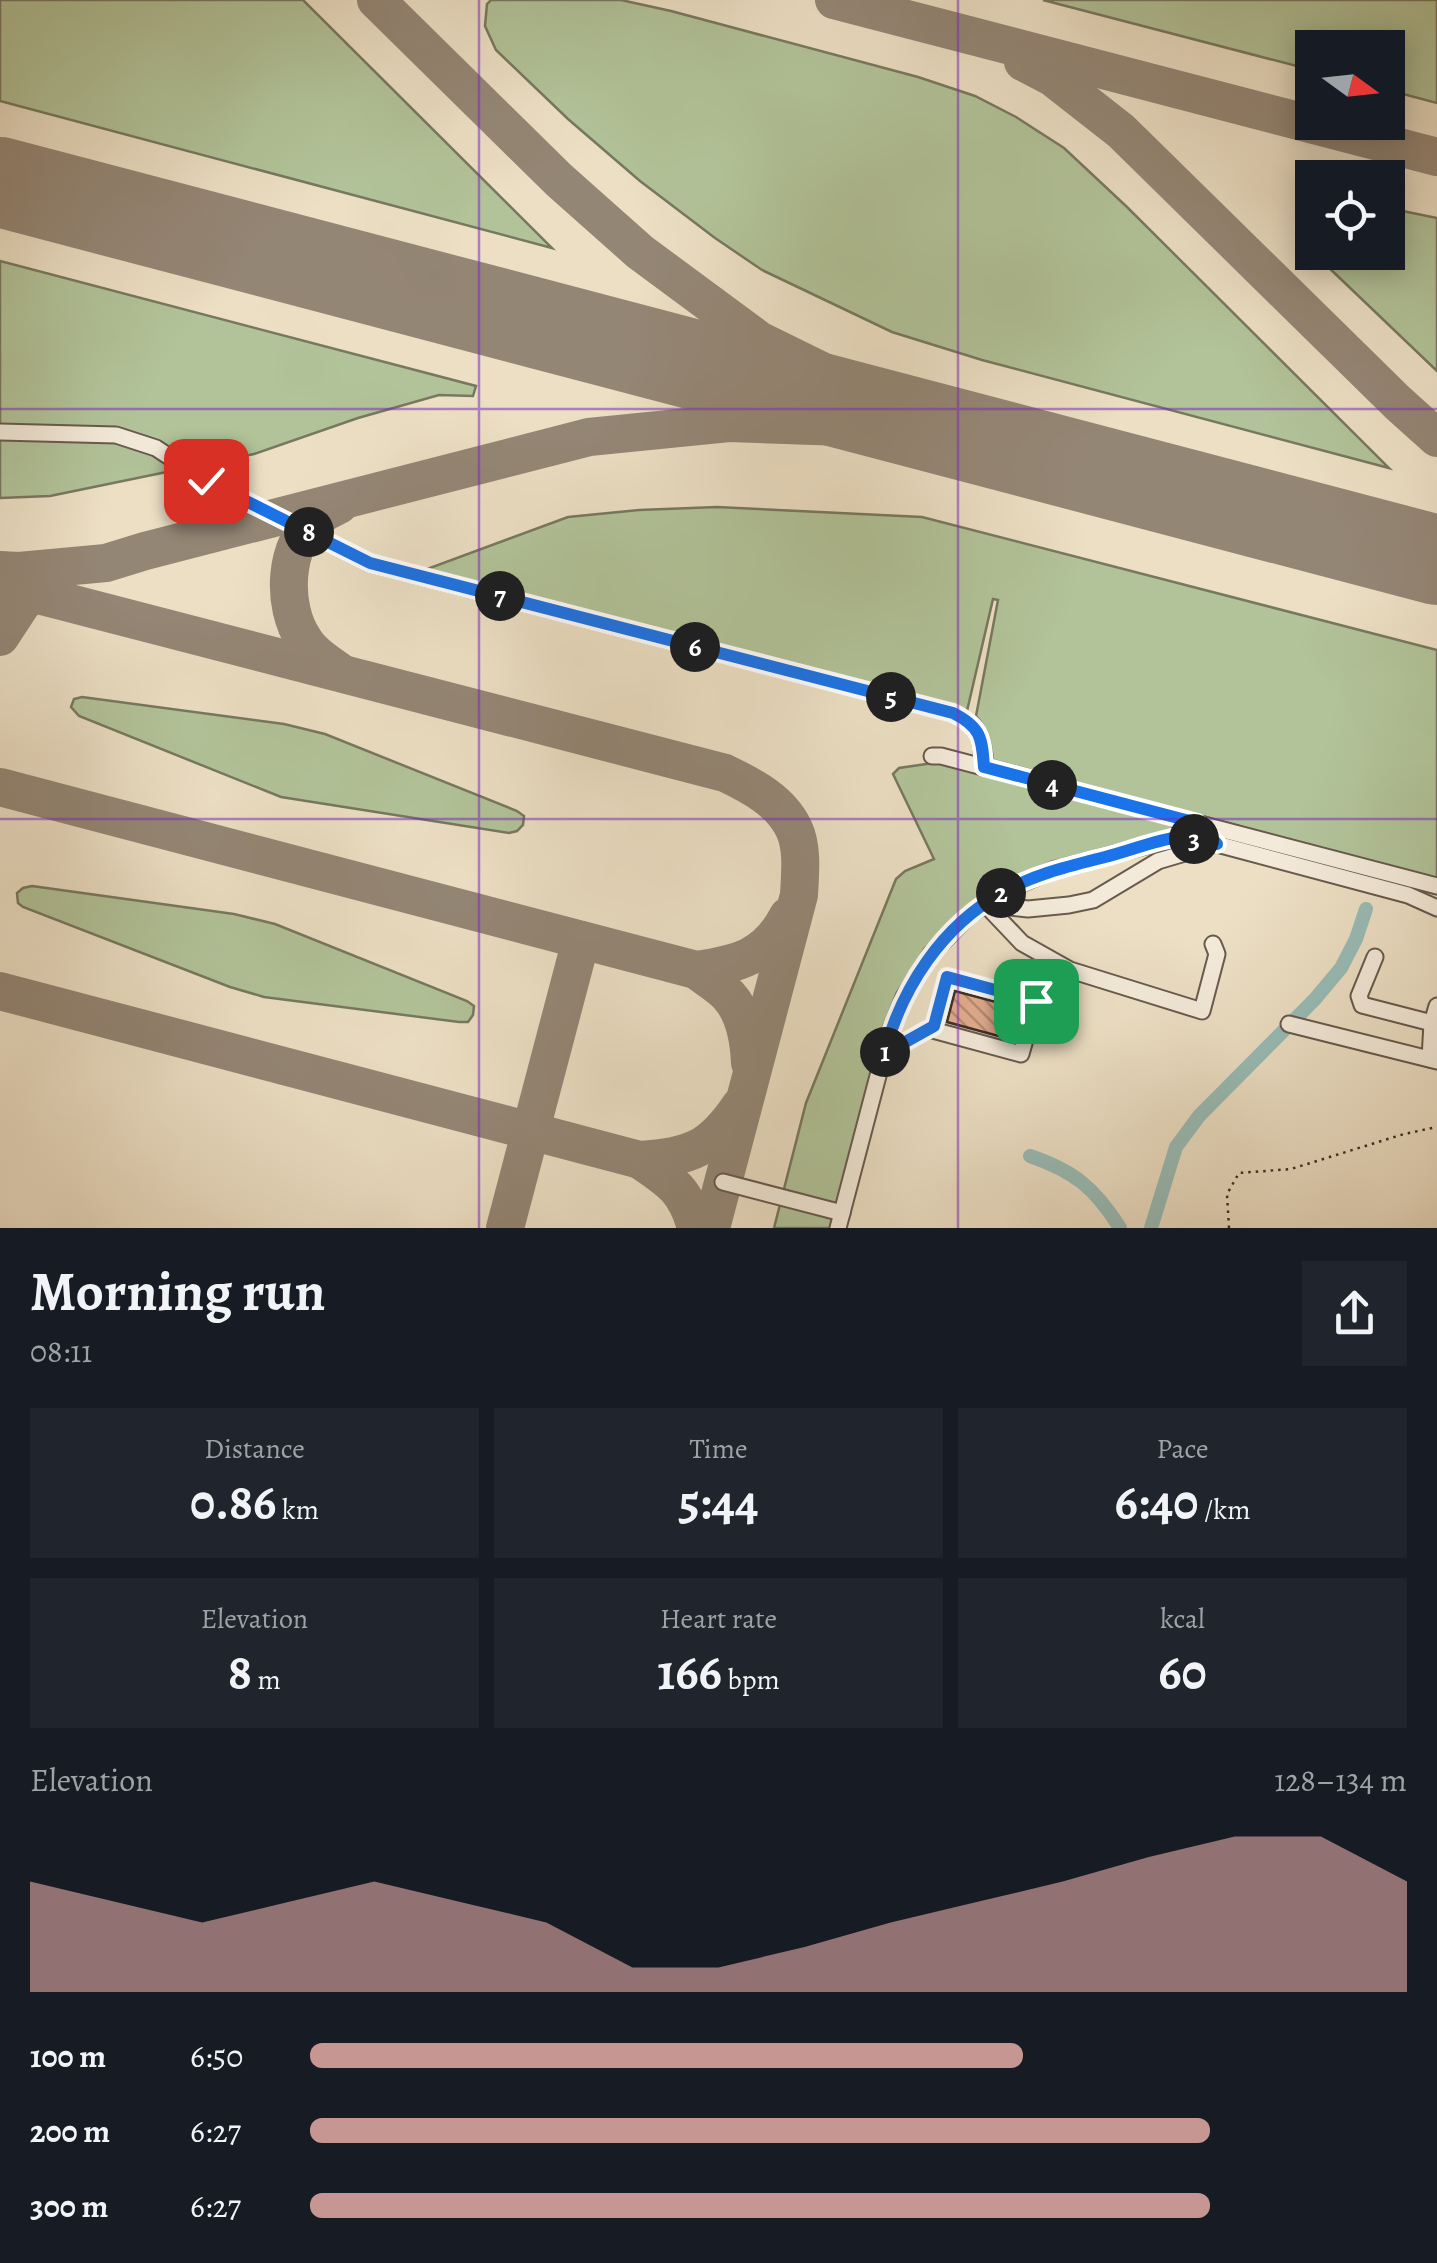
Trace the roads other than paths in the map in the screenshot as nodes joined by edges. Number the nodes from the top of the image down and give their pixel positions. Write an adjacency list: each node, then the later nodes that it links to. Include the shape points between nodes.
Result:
1 (0, 432): 3 (lane, via 133,440 370,563 953,713 976,728)
2 (932, 756): 3 (lane)
3 (984, 767): 4 (lane)
4 (1197, 823): 5 (lane); 6 (lane)
5 (1217, 844): 7 (lane, via 1180,837 1053,870); 7 (lane, via 1158,861 1094,900 1028,909); 8 (lane)
6 (1437, 886)
7 (985, 904): 9 (lane, via 1022,943 1070,970 1202,1011); 15 (lane, via 930,954 904,997)
8 (1437, 908)
9 (1213, 944)
10 (1375, 958): 13 (lane, via 1362,1005)
11 (1437, 1006): 13 (lane)
12 (1289, 1024): 16 (lane)
13 (1432, 1024): 16 (lane)
14 (929, 1029): 14 (lane, via 947,977 1036,1001 1021,1054); 15 (lane)
15 (884, 1054): 18 (lane)
16 (1434, 1060)
17 (723, 1182): 18 (lane)
18 (840, 1221)

